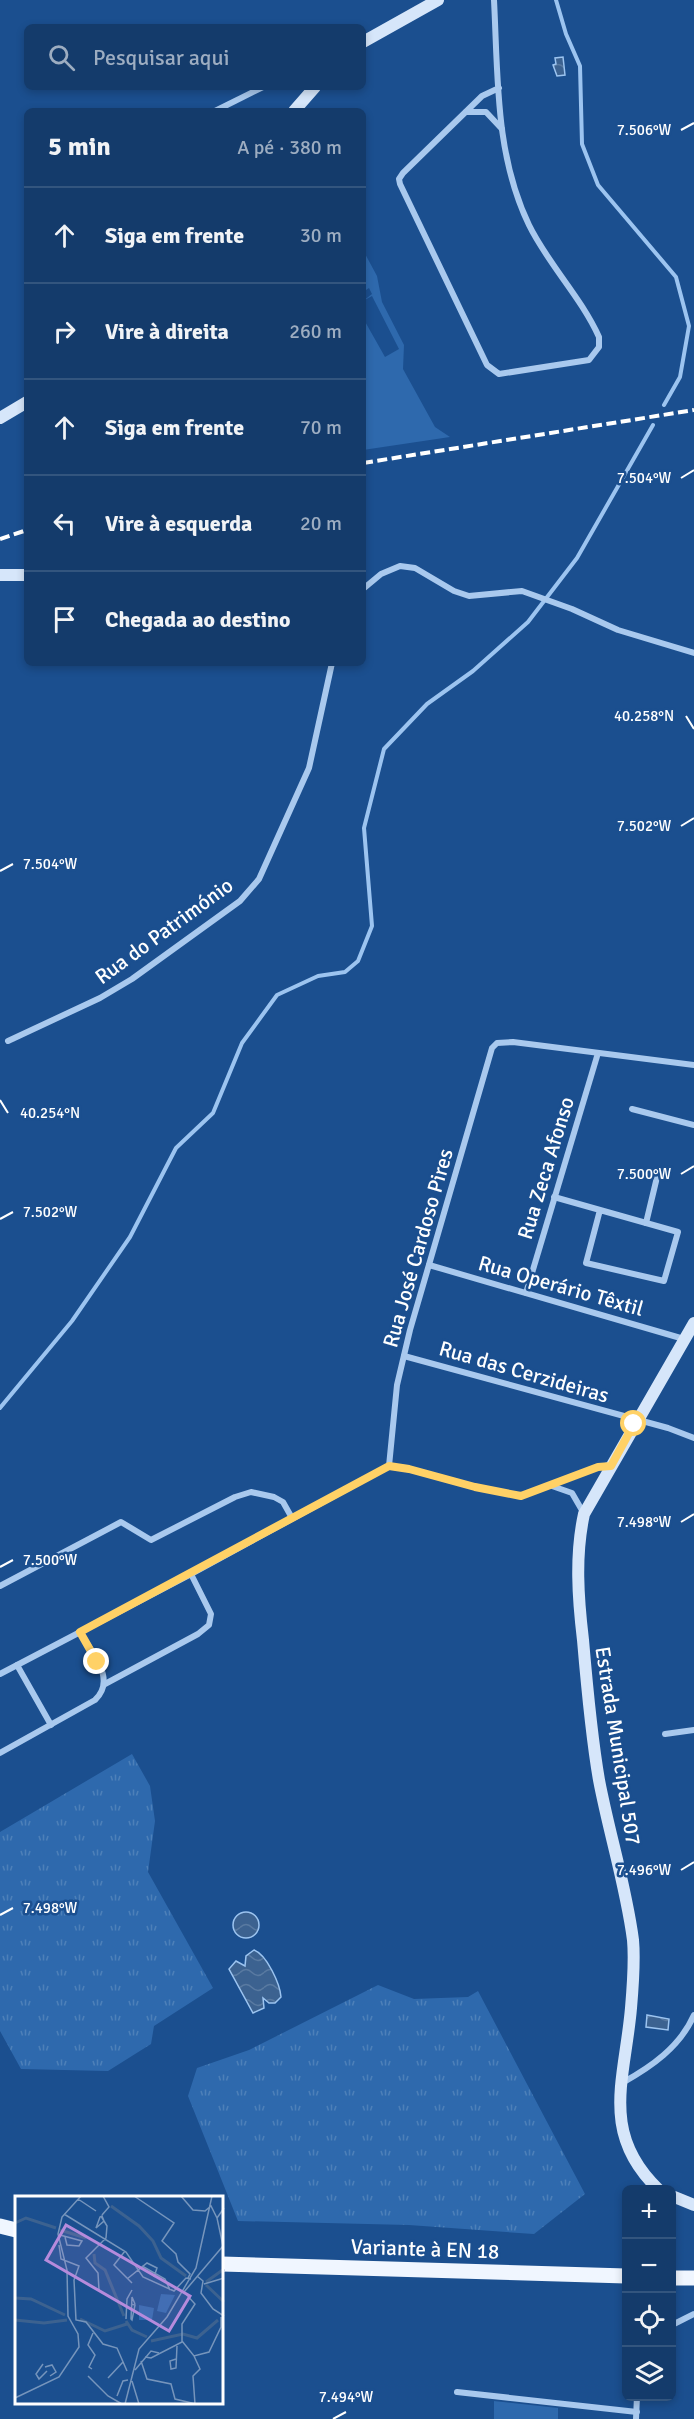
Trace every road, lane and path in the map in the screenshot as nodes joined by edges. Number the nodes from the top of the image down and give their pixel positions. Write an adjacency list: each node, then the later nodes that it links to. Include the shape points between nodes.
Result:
1 (438, 0): 3 (street)
2 (494, 0): 4 (street)
3 (366, 40)
4 (499, 88): 9 (street, via 482,96); 10 (street)
5 (257, 90): 7 (street)
6 (312, 90): 8 (street)
7 (221, 108)
8 (297, 108)
9 (466, 112): 10 (street, via 486,112); 10 (street, via 399,178 487,365 499,374 589,360 599,347 599,337 530,227 506,163)
10 (502, 129)
11 (24, 404): 12 (street)
12 (0, 418)
13 (0, 575): 14 (street)
14 (24, 575)
15 (366, 586): 16 (street, via 400,566 415,568 469,596 522,591 618,630)
16 (694, 653)
17 (331, 666): 18 (street, Rua do Património, via 309,768 259,879 240,901 132,979)
18 (9, 1041)
19 (598, 1053): 20 (street); 24 (street, Rua Zeca Afonso); 27 (street, Rua José Cardoso Pires, via 497,1043 488,1056)
20 (694, 1065)
21 (632, 1109): 22 (street)
22 (694, 1125)
23 (658, 1173): 26 (street)
24 (554, 1197): 25 (street); 28 (street, Rua Zeca Afonso)
25 (600, 1210): 26 (street); 26 (street, via 586,1263 664,1281 678,1232)
26 (646, 1223)
27 (429, 1265): 28 (street, Rua Operário Têxtil); 31 (street, Rua José Cardoso Pires)
28 (525, 1293): 30 (street, Rua Operário Têxtil)
29 (694, 1323): 30 (street, Estrada Municipal 507)
30 (684, 1339): 32 (street, Estrada Municipal 507)
31 (404, 1356): 32 (street, Rua das Cerzideiras); 34 (street, Rua José Cardoso Pires, via 397,1385)
32 (636, 1420): 33 (street, Rua das Cerzideiras); 35 (street, Estrada Municipal 507)
33 (694, 1438)
34 (389, 1466): 36 (street, via 521,1496); 38 (street)
35 (611, 1466): 36 (street, via 598,1467); 37 (street, Estrada Municipal 507)
36 (552, 1485): 37 (street, via 572,1493)
37 (584, 1514): 50 (street, Estrada Municipal 507, via 578,1539 579,1581 590,1712 599,1779 633,1940 631,2009)
38 (292, 1518): 39 (street); 40 (street, via 283,1502 251,1492 151,1540 121,1522)
39 (191, 1574): 41 (street); 44 (street, via 211,1614 209,1625)
40 (0, 1586)
41 (80, 1632): 42 (street); 44 (street, via 106,1679)
42 (17, 1665): 43 (street); 45 (street)
43 (0, 1674)
44 (105, 1684): 45 (street, via 95,1700)
45 (51, 1725): 48 (street)
46 (694, 1730): 47 (street)
47 (665, 1734)
48 (0, 1753)
49 (694, 2015): 50 (street, via 674,2046)
50 (622, 2083): 51 (street, Estrada Municipal 507, via 619,2113 625,2143 642,2174)
51 (654, 2185)
52 (676, 2198): 53 (street)
53 (694, 2205)
54 (0, 2226): 55 (main road)
55 (15, 2230)
56 (224, 2264): 57 (main road, Variante à EN 18)
57 (622, 2276)
58 (676, 2278): 59 (main road)
59 (694, 2278)
60 (694, 2314): 61 (street)
61 (676, 2323)
62 (457, 2392): 63 (street)
63 (637, 2416)

